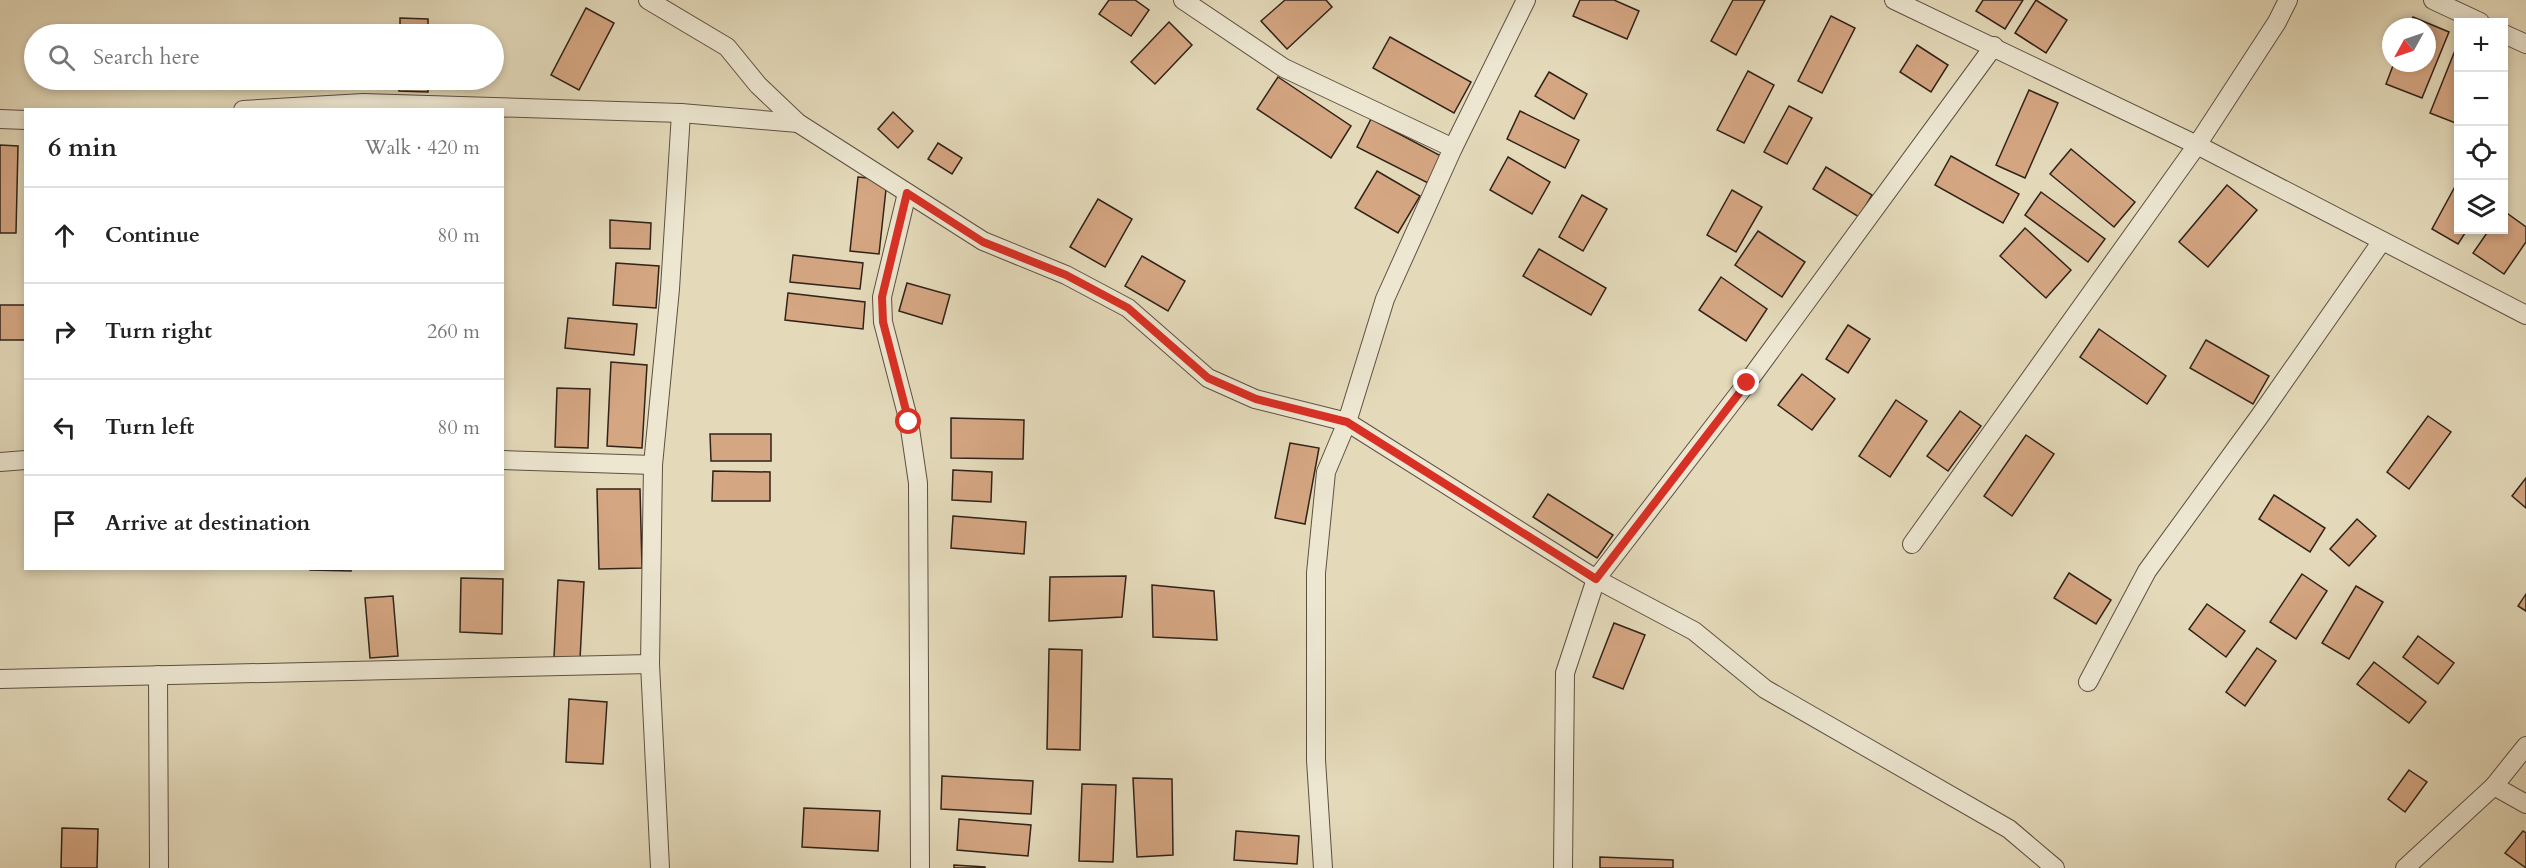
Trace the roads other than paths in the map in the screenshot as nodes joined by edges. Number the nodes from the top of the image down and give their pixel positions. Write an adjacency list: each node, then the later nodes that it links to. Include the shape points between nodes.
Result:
1 (648, 0): 15 (street, via 727,47 758,85)
2 (1183, 0): 17 (street, via 1284,68)
3 (1526, 0): 17 (street)
4 (1894, 0): 10 (street)
5 (2288, 0): 16 (street)
6 (2433, 0): 7 (street)
7 (2471, 18)
8 (2508, 36): 9 (street)
9 (2526, 44)
10 (1994, 46): 16 (street); 27 (street, via 1747,383)
11 (277, 108): 12 (street, via 363,103)
12 (681, 114): 15 (street); 25 (street, via 670,290)
13 (0, 119): 14 (street)
14 (24, 120)
15 (798, 123): 18 (street)
16 (2198, 145): 19 (street); 26 (street)
17 (1453, 148): 21 (street, via 1384,299)
18 (907, 193): 21 (street, via 983,242 1066,275 1128,308 1208,378 1256,399); 37 (street, via 882,297 883,322 909,422 918,483)
19 (2382, 241): 20 (street); 31 (street, via 2148,571)
20 (2526, 315)
21 (1347, 422): 27 (street); 38 (street, via 1326,472 1316,573 1316,760)
22 (24, 460): 24 (street)
23 (504, 460): 25 (street)
24 (0, 462)
25 (653, 465): 28 (street)
26 (1912, 544)
27 (1596, 579): 39 (street, via 1565,673); 40 (street, via 1694,630 1765,689 2009,829)
28 (650, 664): 29 (street); 36 (street)
29 (158, 675): 30 (street); 35 (street)
30 (0, 678)
31 (2088, 682)
32 (2526, 746): 33 (street)
33 (2494, 786): 34 (street); 41 (street)
34 (2526, 804)
35 (159, 868)
36 (660, 868)
37 (920, 868)
38 (1323, 868)
39 (1563, 868)
40 (2055, 868)
41 (2405, 868)

